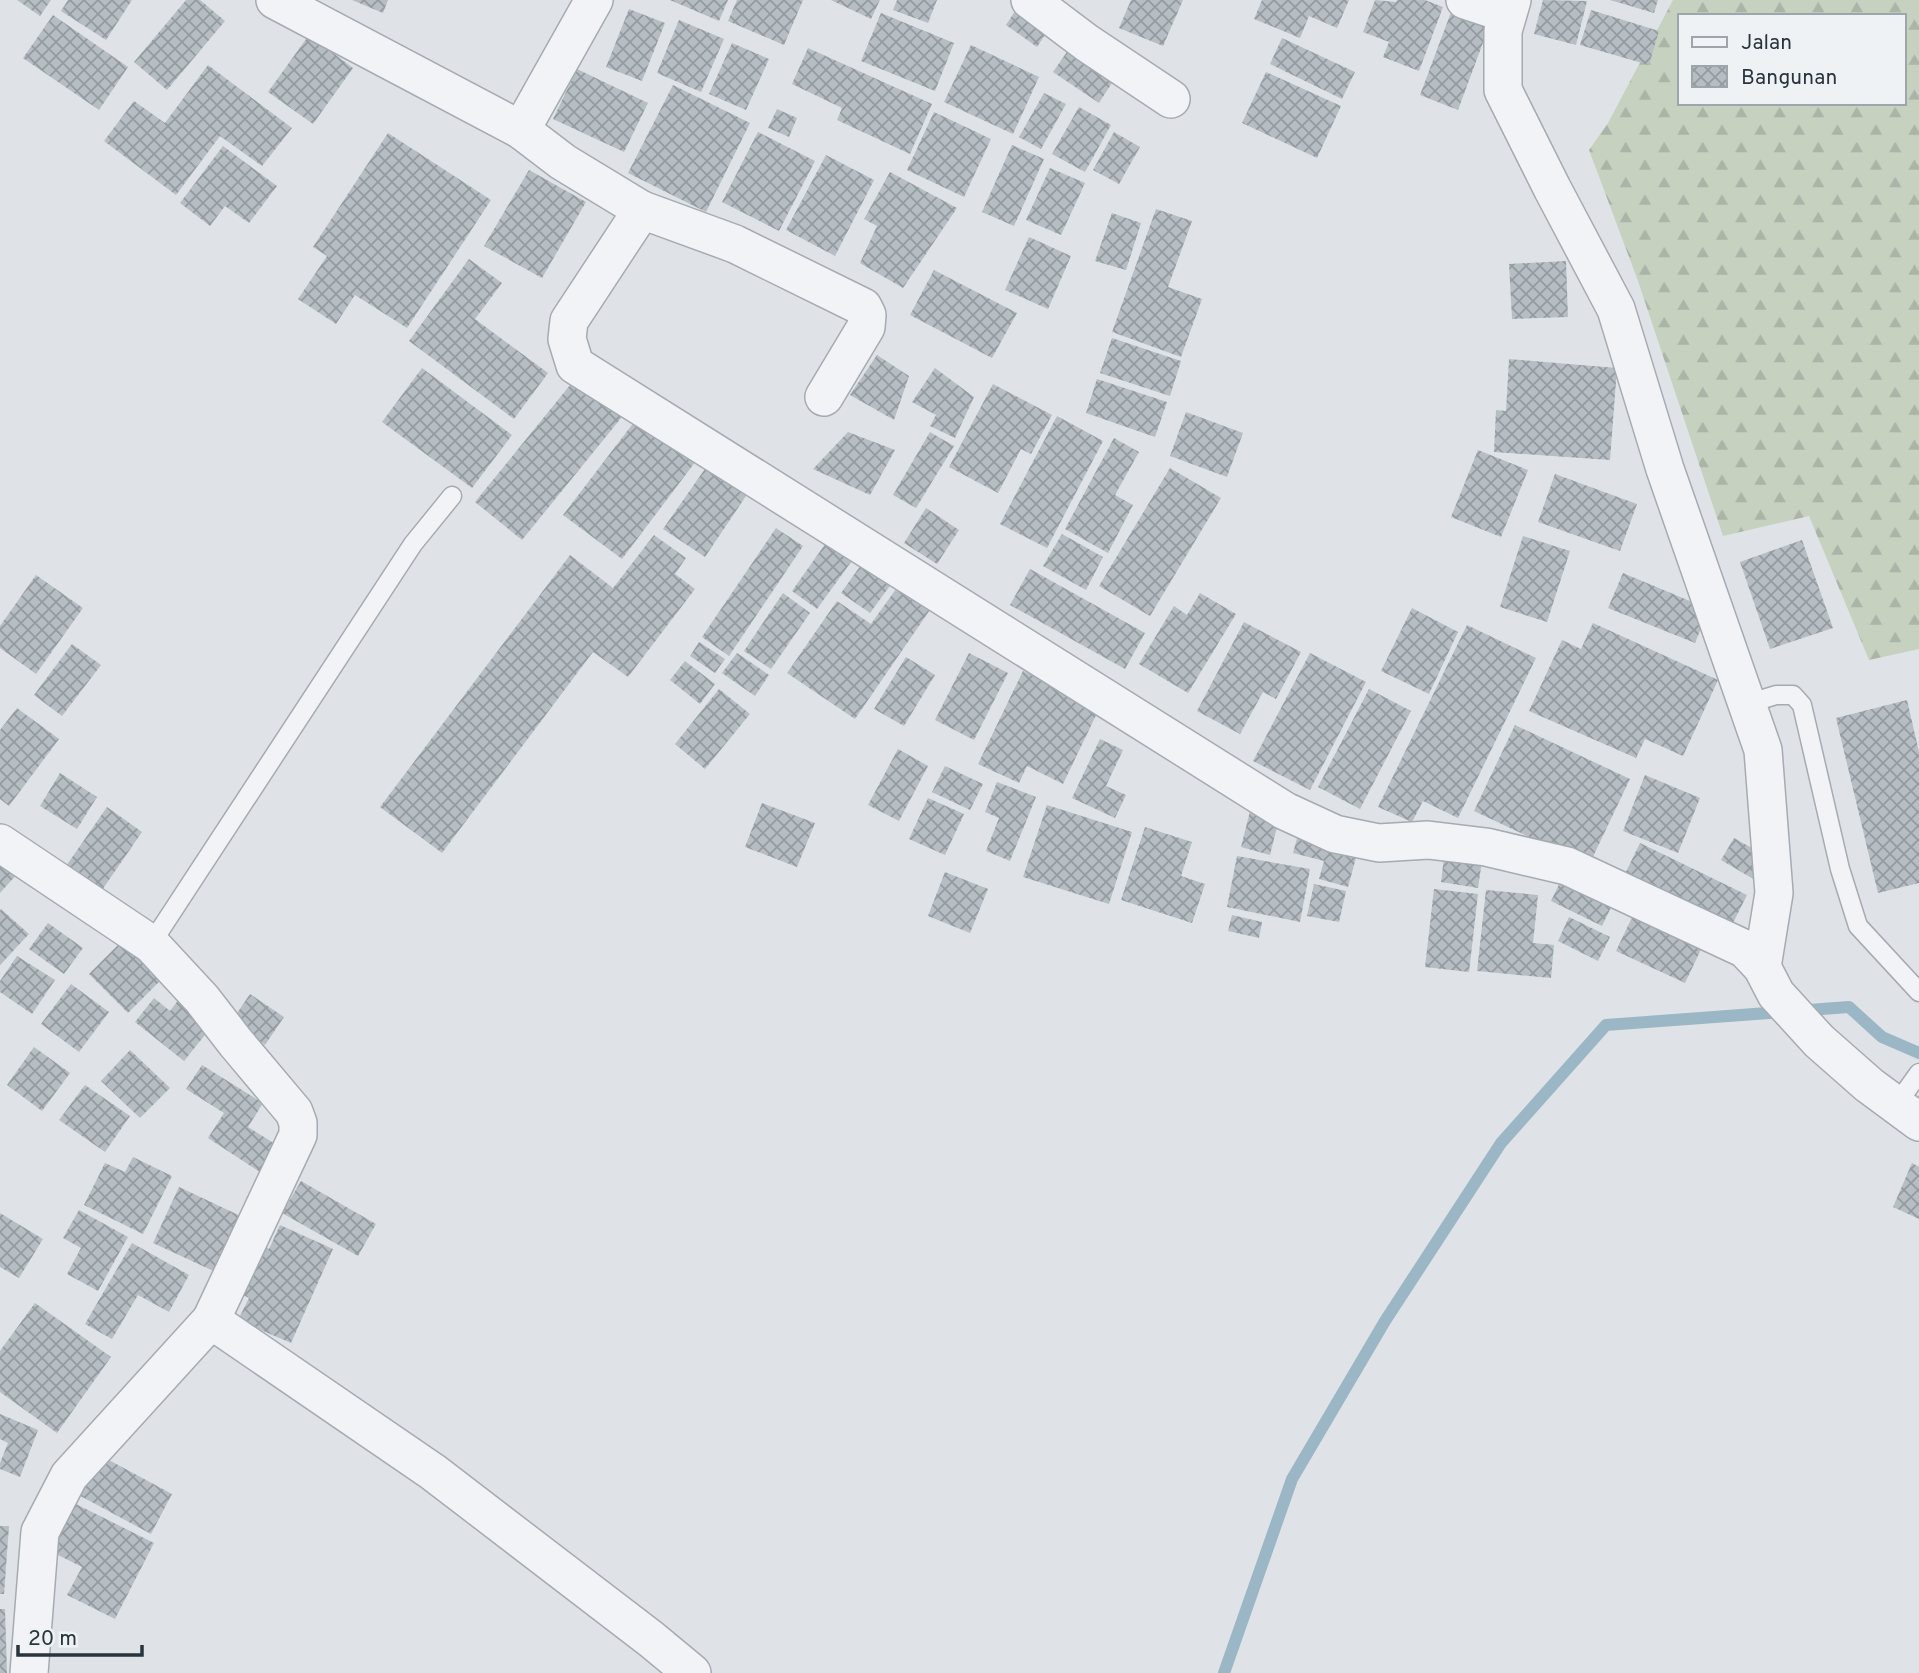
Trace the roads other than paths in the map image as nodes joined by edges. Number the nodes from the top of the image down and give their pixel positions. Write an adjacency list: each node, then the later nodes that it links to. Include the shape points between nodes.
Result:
1 (275, 0): 7 (street)
2 (594, 0): 7 (street)
3 (1030, 0): 6 (street)
4 (1465, 0): 5 (street)
5 (1509, 7): 11 (street, via 1503,31 1503,90 1616,309 1665,469)
6 (1171, 99)
7 (521, 130): 8 (street, via 563,162)
8 (642, 210): 9 (street, via 735,244 863,307 866,327); 14 (street, via 569,321 567,339 575,365 1285,811 1335,834 1379,843 1428,840 1486,846 1567,866 1745,949)
9 (824, 397)
10 (452, 496): 13 (lane, via 413,544)
11 (1747, 704): 14 (street, via 1763,750 1774,893); 15 (lane, via 1793,695 1802,705 1858,926)
12 (0, 843): 13 (street)
13 (151, 944): 17 (street, via 202,999 287,1102 298,1122 298,1135)
14 (1769, 980): 16 (street, via 1819,1041 1869,1085)
15 (1919, 992)
16 (1912, 1094)
17 (211, 1320): 18 (street, via 69,1476 40,1532); 19 (street, via 433,1472)
18 (29, 1673)
19 (692, 1673)

